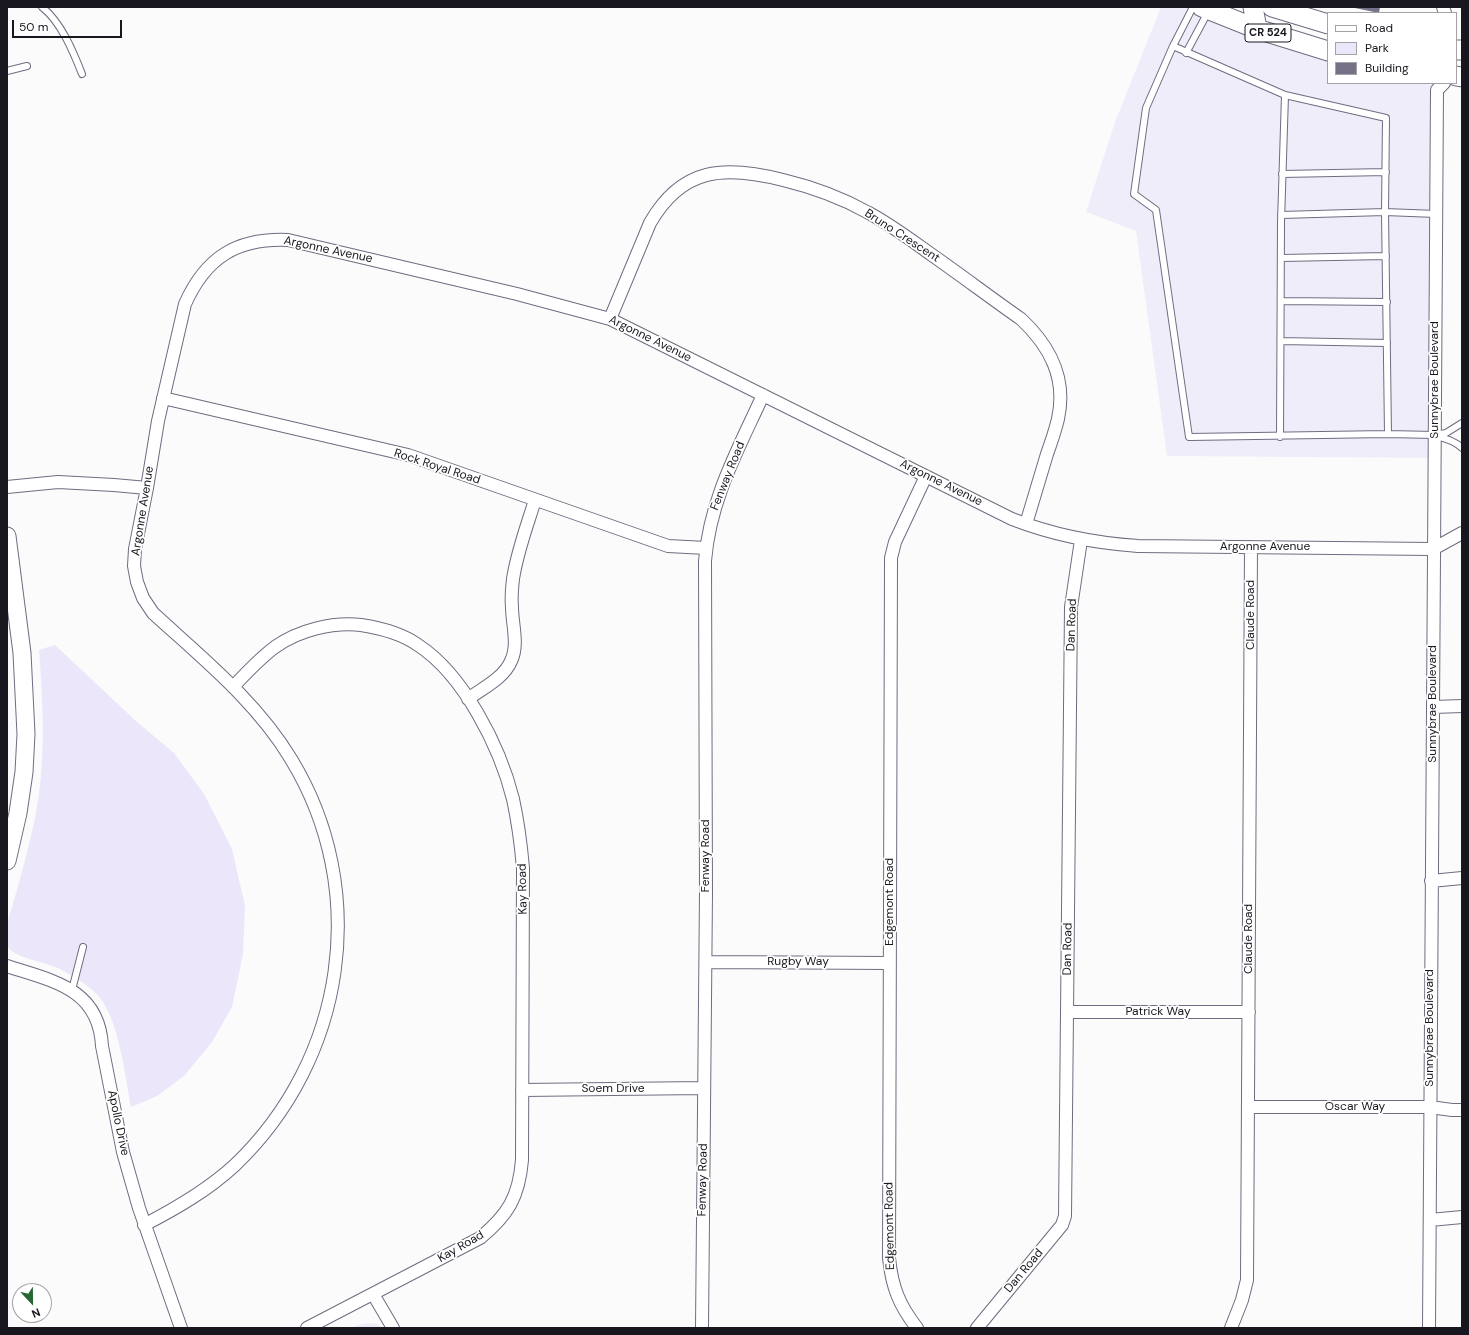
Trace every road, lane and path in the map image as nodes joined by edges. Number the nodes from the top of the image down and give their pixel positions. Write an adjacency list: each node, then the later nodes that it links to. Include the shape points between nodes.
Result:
1 (42, 7): 12 (lane, via 62,32)
2 (1253, 7): 6 (main road)
3 (1272, 7): 5 (main road, CR 524)
4 (1203, 8): 6 (main road, CR 524); 7 (lane); 9 (lane)
5 (1327, 24)
6 (1257, 29): 8 (main road, CR 524)
7 (1173, 46): 9 (lane); 32 (lane, via 1146,108 1134,194 1156,210 1189,437)
8 (1327, 51)
9 (1186, 53): 14 (lane)
10 (27, 66): 11 (lane)
11 (7, 71)
12 (82, 74)
13 (1443, 84): 18 (street, Sunnybrae Boulevard, via 1437,90)
14 (1285, 95): 15 (lane, via 1386,118); 16 (lane)
15 (1386, 172): 16 (lane); 17 (lane)
16 (1282, 174): 19 (lane)
17 (1385, 212): 18 (lane); 19 (lane); 20 (lane)
18 (1436, 214): 31 (street, Sunnybrae Boulevard)
19 (1281, 215): 21 (lane)
20 (1386, 256): 21 (lane); 23 (lane)
21 (1281, 258): 22 (lane)
22 (1281, 301): 23 (lane); 25 (lane)
23 (1387, 302): 26 (lane)
24 (610, 319): 27 (street, Argonne Avenue); 28 (street, Argonne Avenue, via 517,294 288,240 270,239 235,248 203,272 185,304); 38 (street, Bruno Crescent, via 658,208 682,185 697,177 715,172 734,171 768,176 812,188 868,212 895,228 1021,319 1045,345 1054,362 1060,400 1058,419)
25 (1281, 340): 26 (lane); 32 (lane)
26 (1387, 343): 30 (lane)
27 (763, 395): 34 (street, Argonne Avenue); 43 (street, Fenway Road, via 721,487 712,515)
28 (163, 398): 36 (street, Argonne Avenue); 37 (street, Rock Royal Road, via 408,456)
29 (1462, 423): 31 (lane, via 1446,433)
30 (1388, 434): 31 (lane); 32 (lane)
31 (1434, 435): 33 (lane); 44 (street, Sunnybrae Boulevard)
32 (1280, 436)
33 (1462, 448)
34 (926, 476): 38 (street, Argonne Avenue); 54 (street, Edgemont Road, via 895,542 891,558)
35 (7, 487): 36 (street, via 58,482)
36 (147, 488): 45 (street, Argonne Avenue, via 134,566 143,598 153,613)
37 (535, 500): 43 (street, Rock Royal Road, via 668,546); 46 (street, via 518,553 513,579 515,648 512,660 506,671)
38 (1026, 524): 41 (street, Argonne Avenue)
39 (1462, 533): 44 (street)
40 (7, 536): 49 (street, via 22,653 26,734 18,813)
41 (1081, 540): 42 (street, Argonne Avenue, via 1113,545); 57 (street, Dan Road, via 1071,607)
42 (1251, 547): 44 (street, Argonne Avenue); 58 (street, Claude Road)
43 (706, 548): 53 (street, Fenway Road)
44 (1434, 549): 48 (street, Sunnybrae Boulevard)
45 (233, 687): 46 (street, Kay Road, via 260,659 294,636 335,625 355,625 375,627 417,644 448,671); 66 (street, Argonne Avenue, via 275,735 291,759 320,820 335,880 338,914 338,948 334,981 325,1020 312,1057 278,1116 237,1163 207,1188 179,1207)
46 (468, 699): 60 (street, Kay Road, via 502,765 513,798 520,833 523,868)
47 (1462, 706): 48 (street)
48 (1432, 707): 51 (street, Sunnybrae Boulevard)
49 (7, 861)
50 (1462, 878): 51 (street)
51 (1431, 881): 62 (street, Sunnybrae Boulevard)
52 (83, 947): 56 (lane)
53 (706, 962): 54 (street, Rugby Way); 59 (street, Fenway Road)
54 (890, 963): 72 (street, Edgemont Road, via 889,1258 896,1294 905,1313)
55 (7, 966): 56 (street, Apollo Drive)
56 (72, 990): 66 (street, Apollo Drive, via 88,1005 97,1021 123,1152)
57 (1067, 1012): 58 (street, Patrick Way); 73 (street, Dan Road, via 1065,1216 1062,1225)
58 (1249, 1012): 61 (street, Claude Road)
59 (704, 1088): 60 (street, Soem Drive); 71 (street, Fenway Road)
60 (522, 1090): 67 (street, Kay Road, via 521,1174 515,1195 506,1212 495,1226 480,1238)
61 (1248, 1106): 62 (street, Oscar Way); 74 (street, Claude Road, via 1247,1280)
62 (1430, 1107): 63 (street, Oscar Way); 65 (street, Sunnybrae Boulevard)
63 (1462, 1110)
64 (1462, 1217): 65 (street)
65 (1430, 1220): 75 (street, Sunnybrae Boulevard)
66 (144, 1225): 68 (street, Apollo Drive)
67 (373, 1294): 69 (street, Kay Road); 70 (street)
68 (181, 1328)
69 (307, 1328)
70 (393, 1328)
71 (702, 1328)
72 (917, 1328)
73 (977, 1328)
74 (1231, 1328)
75 (1429, 1328)

